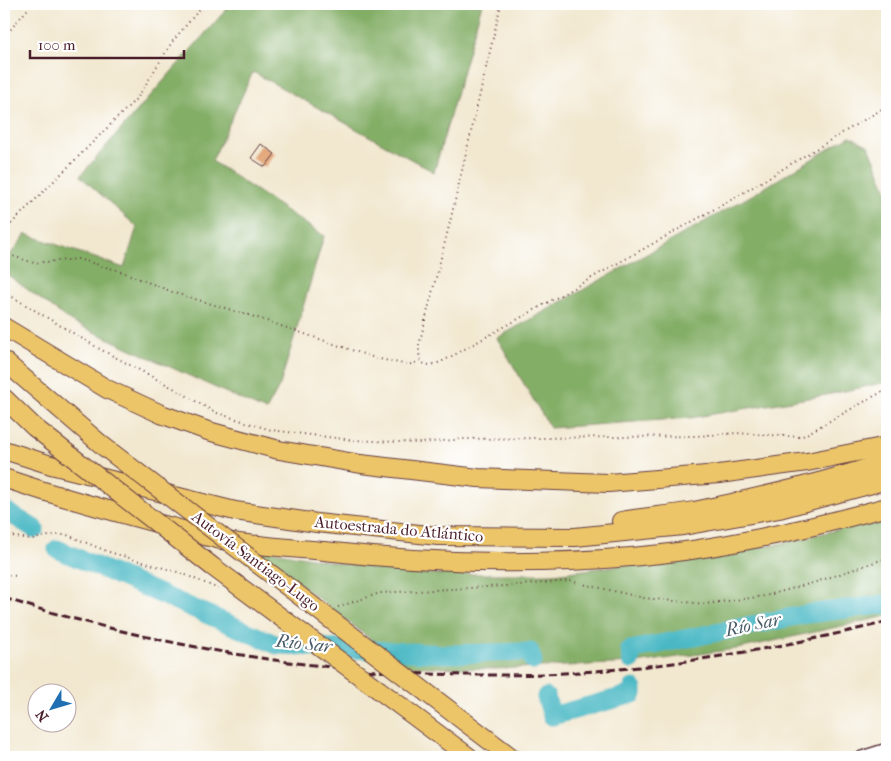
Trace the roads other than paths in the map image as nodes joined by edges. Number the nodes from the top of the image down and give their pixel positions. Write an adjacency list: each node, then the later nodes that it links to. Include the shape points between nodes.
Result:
1 (4, 327): 4 (highway, via 107,389 161,414 208,431 279,450 361,464 478,478 608,483 807,462)
2 (4, 361): 13 (highway, Autovía Santiago-Lugo, bridge, via 103,446)
3 (4, 398): 12 (highway, Autovía Santiago-Lugo, bridge, via 34,427 213,567)
4 (887, 446)
5 (4, 450): 10 (highway, Autoestrada do Atlántico, via 235,511)
6 (887, 462): 10 (highway, via 814,484 683,512 598,524)
7 (4, 478): 9 (highway, Autoestrada do Atlántico, via 222,540 376,557 471,563 632,557 691,550 769,536)
8 (887, 480): 10 (highway, Autoestrada do Atlántico, via 779,509 683,526 576,536 438,536)
9 (887, 507)
10 (399, 531)
11 (887, 749): 14 (street)
12 (469, 757)
13 (511, 757)
14 (862, 757)

